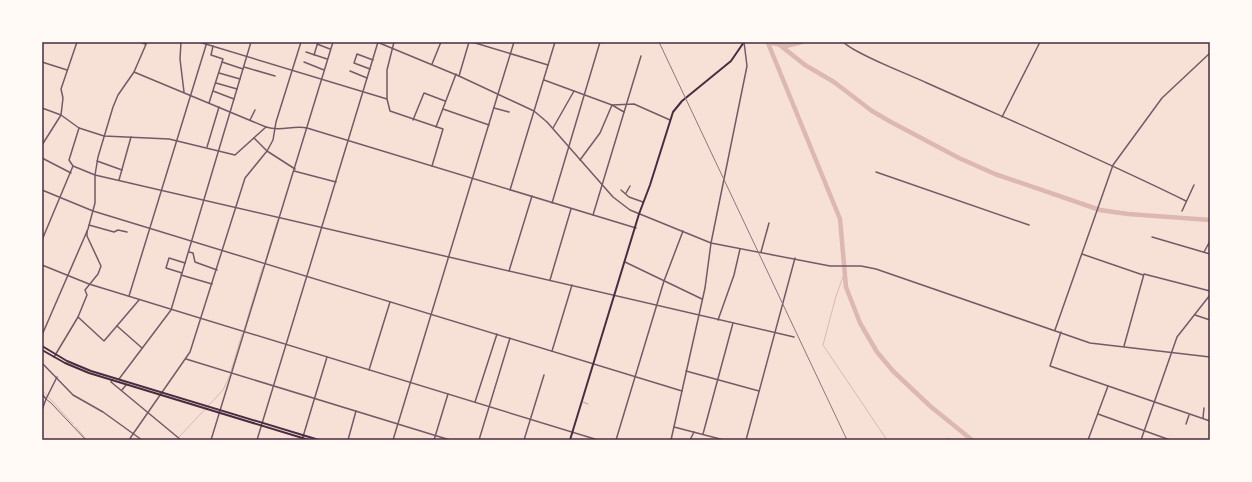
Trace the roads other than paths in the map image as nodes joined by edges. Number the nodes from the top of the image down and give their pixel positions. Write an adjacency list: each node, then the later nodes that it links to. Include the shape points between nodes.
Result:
1 (77, 42): 40 (street)
2 (140, 42): 19 (street)
3 (181, 42): 58 (street)
4 (199, 42): 20 (street)
5 (252, 42): 30 (street)
6 (301, 42): 41 (street)
7 (333, 42): 24 (street)
8 (378, 42): 23 (street); 32 (street)
9 (394, 42): 23 (street)
10 (441, 42): 36 (street)
11 (469, 42): 48 (street)
12 (472, 42): 27 (street)
13 (514, 42): 27 (street)
14 (555, 42): 37 (street)
15 (600, 42): 61 (street)
16 (744, 42): 81 (main road, via 731,61 678,104); 148 (street, via 747,66)
17 (843, 42): 78 (street, via 850,48)
18 (1040, 42): 78 (street)
19 (147, 43): 44 (street)
20 (207, 43): 22 (street); 60 (street)
21 (318, 43): 24 (street); 28 (street)
22 (213, 46): 30 (street); 34 (street, via 211,55 223,59)
23 (393, 48): 36 (street); 63 (street, via 387,70)
24 (330, 49): 31 (street)
25 (306, 52): 28 (street)
26 (1210, 53): 102 (street, via 1162,98)
27 (510, 54): 37 (street); 59 (street)
28 (314, 55): 31 (street)
29 (641, 56): 66 (street)
30 (247, 57): 38 (street); 41 (street)
31 (327, 59): 42 (street)
32 (372, 60): 39 (street); 39 (street, via 357,54 354,63)
33 (42, 62): 40 (street)
34 (222, 62): 38 (street); 45 (street)
35 (304, 62): 42 (street)
36 (432, 64): 46 (street)
37 (548, 65): 52 (street)
38 (244, 68): 47 (street); 50 (street)
39 (370, 69): 49 (street)
40 (67, 70): 77 (street, via 61,89)
41 (293, 70): 51 (street); 88 (street)
42 (324, 70): 51 (street)
43 (350, 71): 49 (street)
44 (134, 72): 58 (street); 89 (street, via 118,95)
45 (218, 73): 50 (street); 53 (street)
46 (456, 74): 48 (street); 64 (street)
47 (275, 76)
48 (459, 76): 59 (street)
49 (367, 78): 57 (street)
50 (240, 79): 54 (street)
51 (322, 79): 57 (street); 86 (street)
52 (544, 80): 55 (street); 73 (street)
53 (215, 82): 54 (street); 56 (street)
54 (237, 89): 62 (street)
55 (574, 91): 61 (street); 87 (street)
56 (213, 92): 62 (street); 65 (street)
57 (363, 92): 63 (street); 93 (street)
58 (184, 93): 60 (street)
59 (498, 94): 70 (street); 73 (street)
60 (190, 95): 65 (street); 92 (street)
61 (584, 95): 67 (street); 96 (street)
62 (234, 99): 74 (street)
63 (387, 99): 80 (street, via 390,111)
64 (445, 101): 71 (street); 80 (street, via 424,93)
65 (209, 103): 69 (street)
66 (627, 103): 67 (street); 76 (street); 81 (street)
67 (612, 105): 76 (street); 100 (street, via 600,133)
68 (42, 108): 77 (street)
69 (219, 108): 74 (street); 95 (street)
70 (494, 108): 75 (street); 82 (street)
71 (442, 109): 82 (street); 83 (street)
72 (255, 110): 79 (street)
73 (534, 111): 87 (street); 118 (street)
74 (231, 112): 79 (street); 97 (street)
75 (510, 112)
76 (624, 112): 114 (street)
77 (61, 115): 84 (street); 94 (street)
78 (1002, 117): 102 (street)
79 (250, 120): 85 (street)
80 (413, 120): 83 (street)
81 (670, 120): 126 (main road)
82 (488, 125): 111 (street)
83 (436, 127): 104 (street, via 443,129)
84 (79, 128): 89 (street); 103 (street, via 69,160)
85 (266, 128): 88 (street); 91 (street)
86 (307, 128): 88 (street, via 297,126); 93 (street); 105 (street)
87 (552, 128): 96 (street)
88 (275, 130): 98 (street)
89 (104, 136): 90 (street); 101 (street)
90 (131, 138): 92 (street); 106 (street)
91 (254, 138): 97 (street, via 235,155); 98 (street)
92 (176, 140): 95 (street); 120 (street)
93 (348, 140): 104 (street); 113 (street)
94 (42, 145)
95 (207, 147): 97 (street)
96 (569, 147): 100 (street); 127 (street)
97 (219, 150): 124 (street)
98 (268, 151): 105 (street); 128 (street, via 244,178)
99 (42, 158): 109 (street)
100 (580, 160): 114 (street)
101 (97, 162): 106 (street); 110 (street)
102 (1113, 165): 125 (street); 154 (street)
103 (73, 166): 109 (street); 110 (street)
104 (432, 166): 111 (street)
105 (295, 168): 107 (street)
106 (122, 170): 112 (street)
107 (294, 171): 113 (street); 134 (street)
108 (876, 172): 137 (street)
109 (71, 173): 123 (street)
110 (95, 175): 112 (street); 130 (street)
111 (472, 178): 118 (street); 156 (street)
112 (119, 181): 120 (street)
113 (336, 182): 139 (street)
114 (602, 185): 132 (street, via 626,207); 133 (street)
115 (1194, 185): 125 (street)
116 (630, 186): 121 (street)
117 (42, 190): 123 (street)
118 (510, 190): 122 (street)
119 (621, 190): 121 (street)
120 (161, 191): 124 (street); 138 (street)
121 (626, 194): 126 (street)
122 (532, 196): 127 (street); 163 (street)
123 (60, 197): 130 (street); 145 (street)
124 (203, 201): 128 (street); 146 (street)
125 (1186, 201): 131 (street)
126 (643, 202): 132 (main road)
127 (552, 203): 129 (street)
128 (235, 208): 134 (street); 151 (street)
129 (571, 209): 133 (street); 168 (street)
130 (93, 211): 136 (street); 138 (street)
131 (1182, 211)
132 (639, 214): 140 (main road); 143 (street)
133 (593, 216): 140 (street)
134 (279, 219): 139 (street); 160 (street)
135 (769, 223): 152 (street)
136 (89, 225): 141 (street); 142 (street, via 114,232)
137 (1029, 225)
138 (149, 228): 146 (street); 176 (street)
139 (322, 228): 156 (street); 167 (street)
140 (636, 228): 158 (main road)
141 (87, 231): 165 (street); 170 (street, via 101,266)
142 (127, 232)
143 (683, 232): 148 (street); 169 (street)
144 (1152, 237): 153 (street)
145 (42, 240)
146 (192, 241): 150 (street); 151 (street)
147 (1210, 241): 153 (street)
148 (711, 243): 149 (street); 177 (street)
149 (740, 249): 152 (street); 187 (street)
150 (188, 251): 159 (street); 162 (street, via 193,253 195,262)
151 (222, 251): 160 (street); 162 (street)
152 (761, 252): 157 (street)
153 (1204, 252): 155 (street)
154 (1081, 254): 166 (street); 191 (street)
155 (1210, 254)
156 (448, 257): 163 (street); 182 (street)
157 (795, 258): 191 (street, via 830,266 876,269); 193 (street)
158 (625, 262): 169 (street); 174 (main road)
159 (185, 263): 164 (street); 164 (street, via 169,258 166,268)
160 (265, 264): 167 (street); 192 (street)
161 (42, 265): 165 (street)
162 (216, 270): 171 (street)
163 (509, 271): 168 (street)
164 (181, 274): 171 (street); 181 (street)
165 (67, 275): 170 (street); 196 (street)
166 (1143, 275): 173 (street); 201 (street)
167 (307, 277): 179 (street); 199 (street)
168 (549, 280): 172 (street)
169 (664, 281): 177 (street); 180 (street)
170 (89, 284): 176 (street); 185 (street)
171 (212, 284): 186 (street)
172 (572, 286): 174 (street); 204 (street)
173 (1210, 291)
174 (614, 295): 180 (street); 211 (main road)
175 (1210, 295): 184 (street)
176 (129, 296): 178 (street)
177 (702, 299): 183 (street)
178 (139, 300): 181 (street); 190 (street)
179 (390, 302): 182 (street); 212 (street)
180 (657, 305): 183 (street); 217 (street)
181 (171, 310): 186 (street); 202 (street)
182 (432, 315): 195 (street); 221 (street)
183 (698, 315): 187 (street); 213 (street)
184 (1194, 315): 188 (street); 205 (street, via 1179,334)
185 (78, 317): 190 (street, via 102,341); 206 (street)
186 (202, 319): 192 (street); 209 (street)
187 (718, 320): 189 (street)
188 (1210, 320)
189 (733, 323): 193 (street); 219 (street)
190 (117, 326): 202 (street)
191 (1055, 330): 194 (street)
192 (244, 332): 199 (street); 214 (street)
193 (775, 332): 197 (street); 229 (street)
194 (1061, 332): 201 (street, via 1097,344); 225 (street, via 1050,366)
195 (497, 334): 198 (street); 236 (street)
196 (42, 335)
197 (794, 337)
198 (510, 338): 204 (street); 240 (street)
199 (286, 345): 207 (street); 224 (street)
200 (42, 346): 206 (main road)
201 (1124, 347): 205 (street)
202 (142, 348): 218 (street)
203 (42, 350): 206 (main road)
204 (552, 351): 211 (street)
205 (1172, 352): 208 (street); 238 (street)
206 (55, 356): 218 (main road); 220 (main road, via 76,368)
207 (327, 357): 212 (street); 235 (street)
208 (1210, 357)
209 (185, 359): 214 (street); 230 (street)
210 (42, 363): 216 (street)
211 (593, 364): 217 (street); 237 (main road)
212 (368, 370): 221 (street)
213 (686, 371): 219 (street); 228 (street)
214 (232, 374): 224 (street); 244 (street)
215 (544, 375): 249 (street)
216 (57, 377): 234 (street); 258 (street, via 76,397 103,412)
217 (636, 377): 228 (street); 278 (street)
218 (119, 379): 230 (main road)
219 (717, 379): 229 (street); 259 (street)
220 (112, 380): 222 (main road); 226 (street, via 111,382)
221 (411, 382): 232 (street); 252 (street)
222 (121, 383): 223 (main road); 226 (street)
223 (126, 385): 227 (street); 233 (main road)
224 (273, 386): 235 (street); 251 (street)
225 (1108, 386): 238 (street); 246 (street)
226 (118, 387): 227 (street)
227 (122, 390): 245 (street)
228 (682, 391): 254 (street)
229 (759, 391): 282 (street)
230 (161, 392): 233 (street); 244 (main road)
231 (42, 394): 234 (street)
232 (448, 394): 236 (street); 260 (street)
233 (159, 395): 244 (main road); 245 (street)
234 (47, 398): 242 (street); 262 (street)
235 (315, 398): 243 (street); 261 (street)
236 (475, 402): 240 (street)
237 (582, 402): 239 (lane); 256 (main road)
238 (1154, 402): 247 (street); 255 (street)
239 (588, 404)
240 (489, 407): 249 (street); 274 (street)
241 (1204, 408): 248 (street)
242 (42, 410)
243 (357, 410): 252 (street); 270 (street)
244 (220, 412): 251 (main road); 266 (street)
245 (147, 413): 258 (street); 265 (street)
246 (1098, 414): 255 (street); 283 (street)
247 (1189, 414): 248 (street); 253 (street)
248 (1203, 419): 250 (street)
249 (531, 420): 256 (street); 275 (street)
250 (1210, 421)
251 (262, 424): 261 (main road); 267 (street)
252 (398, 424): 260 (street); 271 (street)
253 (1186, 424)
254 (674, 427): 257 (street); 279 (street)
255 (1144, 431): 284 (street); 285 (street)
256 (572, 432): 276 (main road); 277 (street)
257 (694, 432): 259 (street); 280 (street)
258 (133, 434): 263 (street); 264 (street)
259 (703, 434): 281 (street)
260 (435, 436): 272 (street); 273 (street)
261 (303, 438): 268 (main road); 269 (main road)
262 (86, 440)
263 (129, 440)
264 (142, 440)
265 (181, 440)
266 (212, 440)
267 (257, 440)
268 (309, 440)
269 (320, 440)
270 (348, 440)
271 (393, 440)
272 (434, 440)
273 (450, 440)
274 (479, 440)
275 (524, 440)
276 (570, 440)
277 (598, 440)
278 (616, 440)
279 (671, 440)
280 (690, 440)
281 (724, 440)
282 (746, 440)
283 (1088, 440)
284 (1141, 440)
285 (1170, 440)

